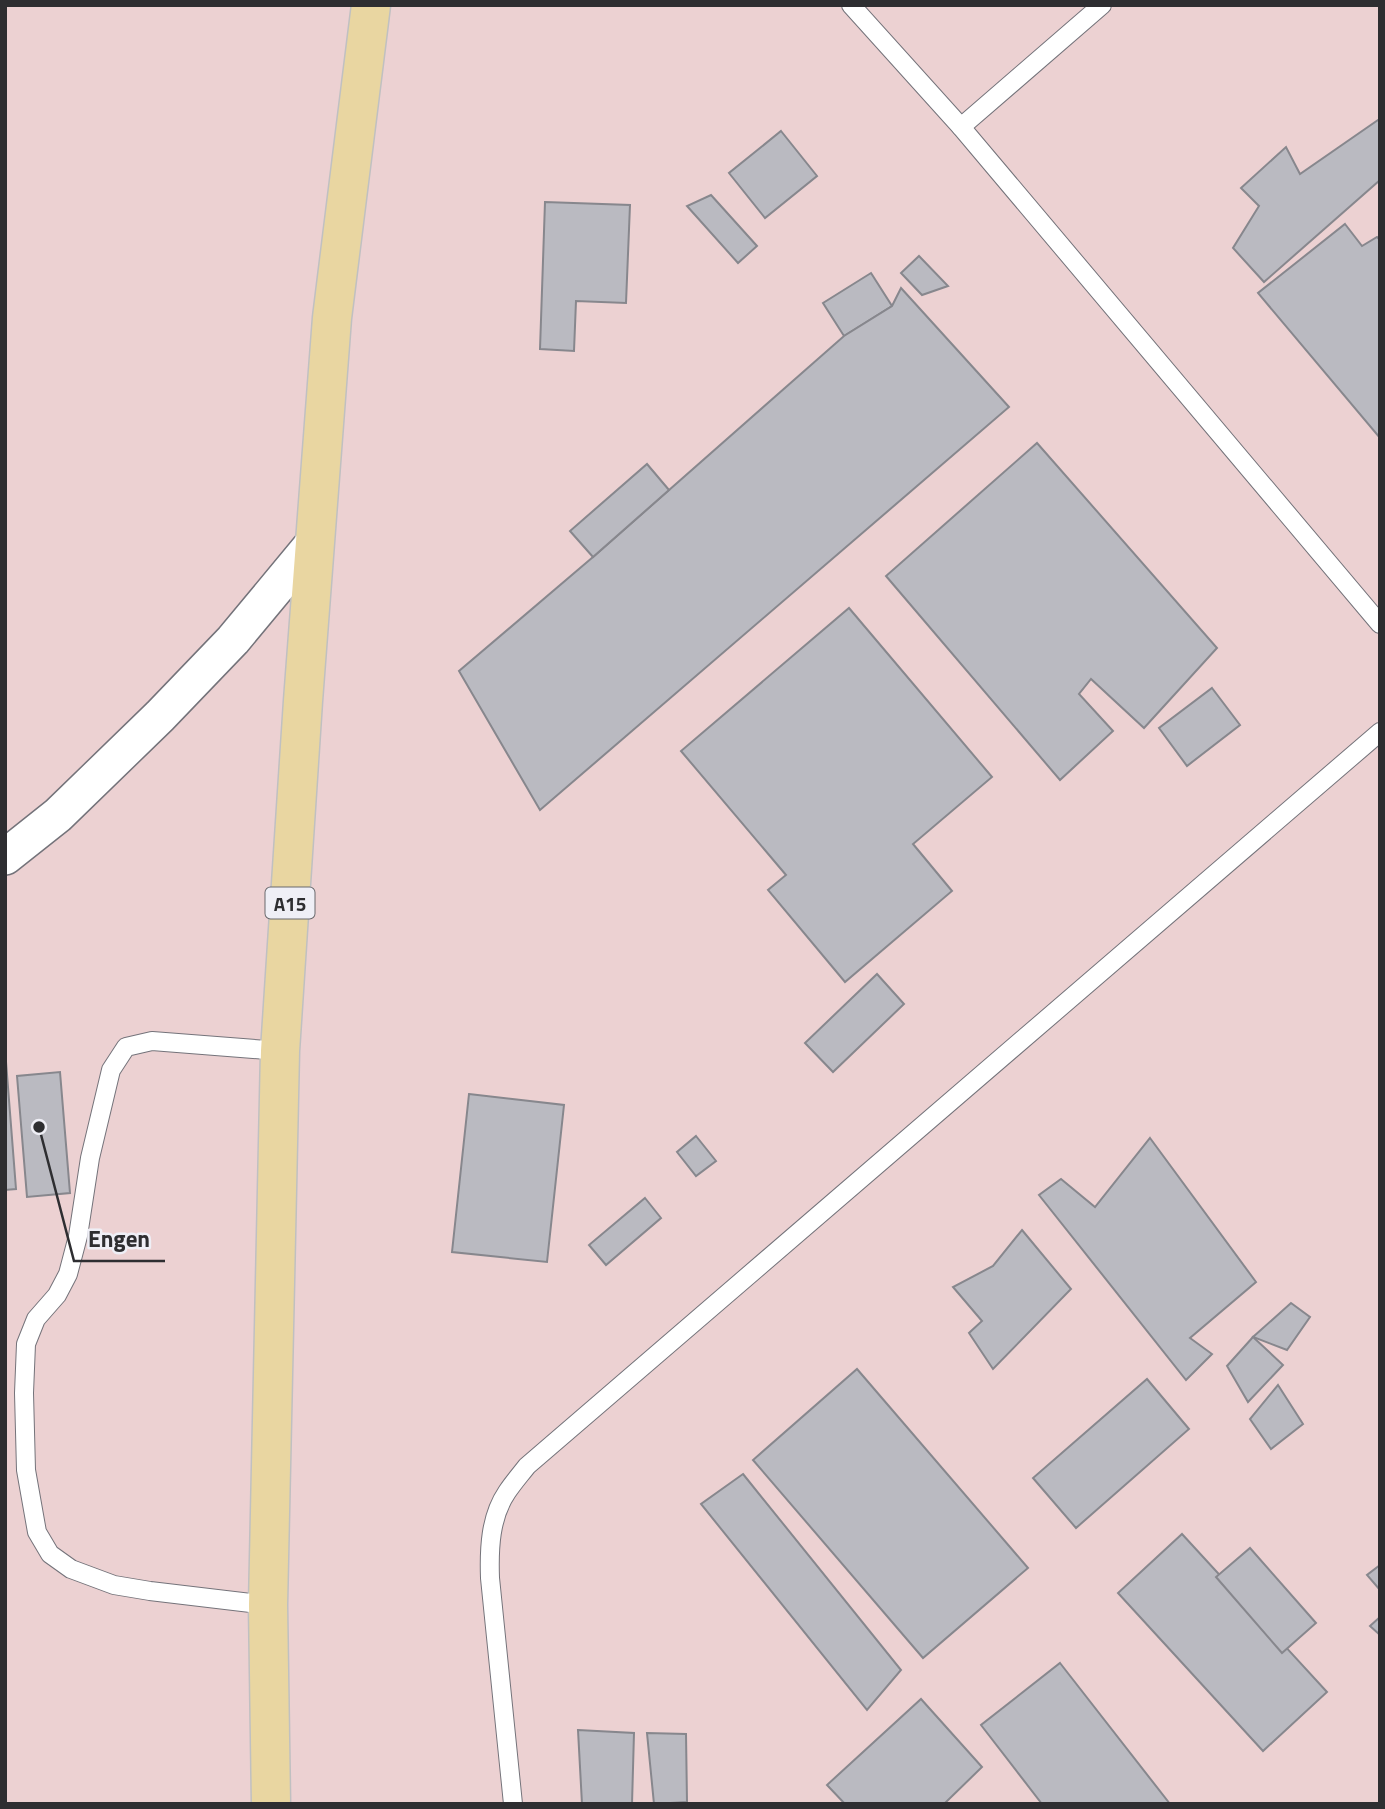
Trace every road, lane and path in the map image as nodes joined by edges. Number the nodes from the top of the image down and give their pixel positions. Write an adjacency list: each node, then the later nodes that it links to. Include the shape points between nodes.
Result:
1 (371, 5): 5 (main road, A15, via 332,318)
2 (851, 5): 4 (lane)
3 (1102, 5): 4 (lane)
4 (961, 127): 6 (lane)
5 (316, 540): 8 (street, via 233,640 160,716 58,815); 9 (main road, A15)
6 (1380, 624)
7 (1380, 732): 12 (lane, via 527,1466 505,1494 489,1549)
8 (5, 857)
9 (280, 1051): 10 (main road, A15); 10 (lane, via 152,1041 126,1047 111,1070 68,1274 36,1319 26,1344 24,1392 26,1469 37,1532 50,1554 71,1569 114,1585)
10 (268, 1605): 11 (main road, A15)
11 (271, 1804)
12 (513, 1804)

